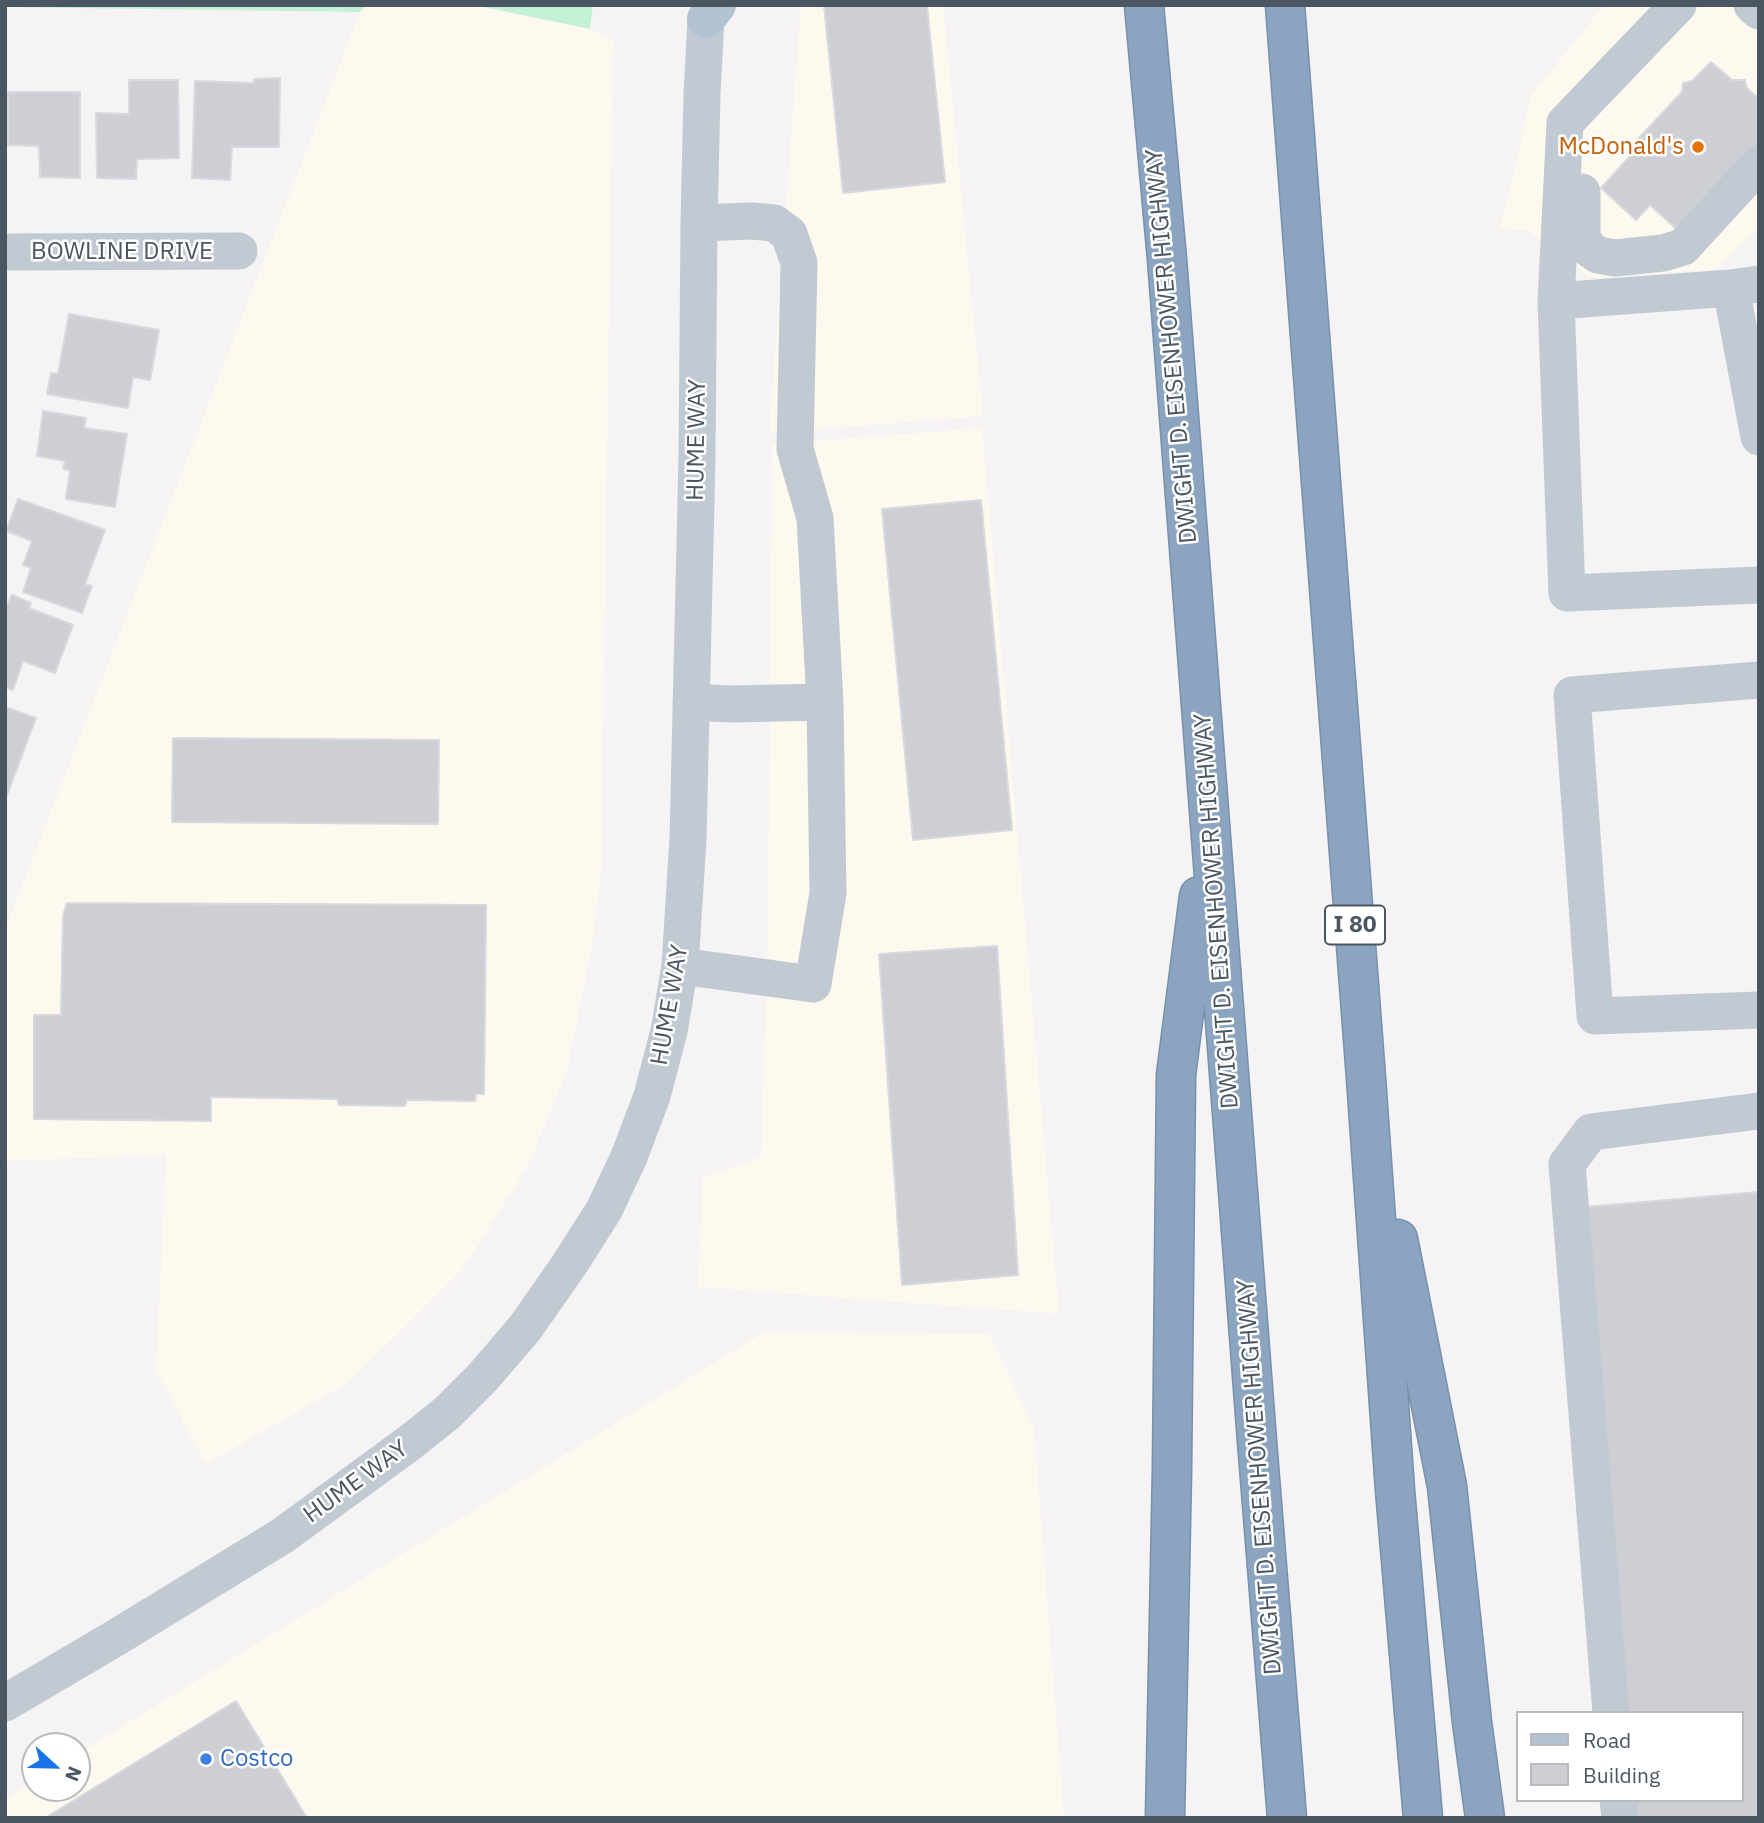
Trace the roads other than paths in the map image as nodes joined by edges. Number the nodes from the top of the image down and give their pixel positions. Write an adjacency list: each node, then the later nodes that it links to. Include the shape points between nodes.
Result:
1 (1678, 5): 8 (street, via 1565,123)
2 (1752, 5): 4 (street)
3 (711, 10): 9 (street, HUME WAY)
4 (1759, 11)
5 (1286, 18): 22 (highway, I 80)
6 (1145, 20): 19 (highway, DWIGHT D. EISENHOWER HIGHWAY)
7 (1759, 164): 8 (street, via 1683,247 1663,254 1615,258 1588,248 1582,237 1582,183)
8 (1562, 170): 13 (street)
9 (699, 223): 17 (street, HUME WAY); 18 (street, via 774,223 789,234 799,263 795,449 815,518)
10 (239, 251): 11 (street, BOWLINE DRIVE)
11 (5, 252)
12 (1745, 286): 13 (street); 14 (street)
13 (1556, 301): 15 (street, via 1567,593)
14 (1759, 437)
15 (1759, 586)
16 (1759, 680): 21 (street, via 1572,695 1595,1016)
17 (691, 702): 18 (street); 20 (street, HUME WAY)
18 (825, 702): 20 (street, via 828,893 813,984)
19 (1209, 814): 26 (highway, via 1176,1075); 27 (highway, DWIGHT D. EISENHOWER HIGHWAY)
20 (680, 966): 24 (street, HUME WAY, via 652,1096 604,1210 525,1328 483,1377 408,1444 282,1536)
21 (1759, 1010)
22 (1366, 1078): 28 (highway, I 80); 29 (highway, via 1447,1486)
23 (1759, 1111): 25 (street, via 1591,1132 1567,1164)
24 (5, 1703)
25 (1611, 1711)
26 (1165, 1818)
27 (1287, 1818)
28 (1423, 1818)
29 (1485, 1818)

